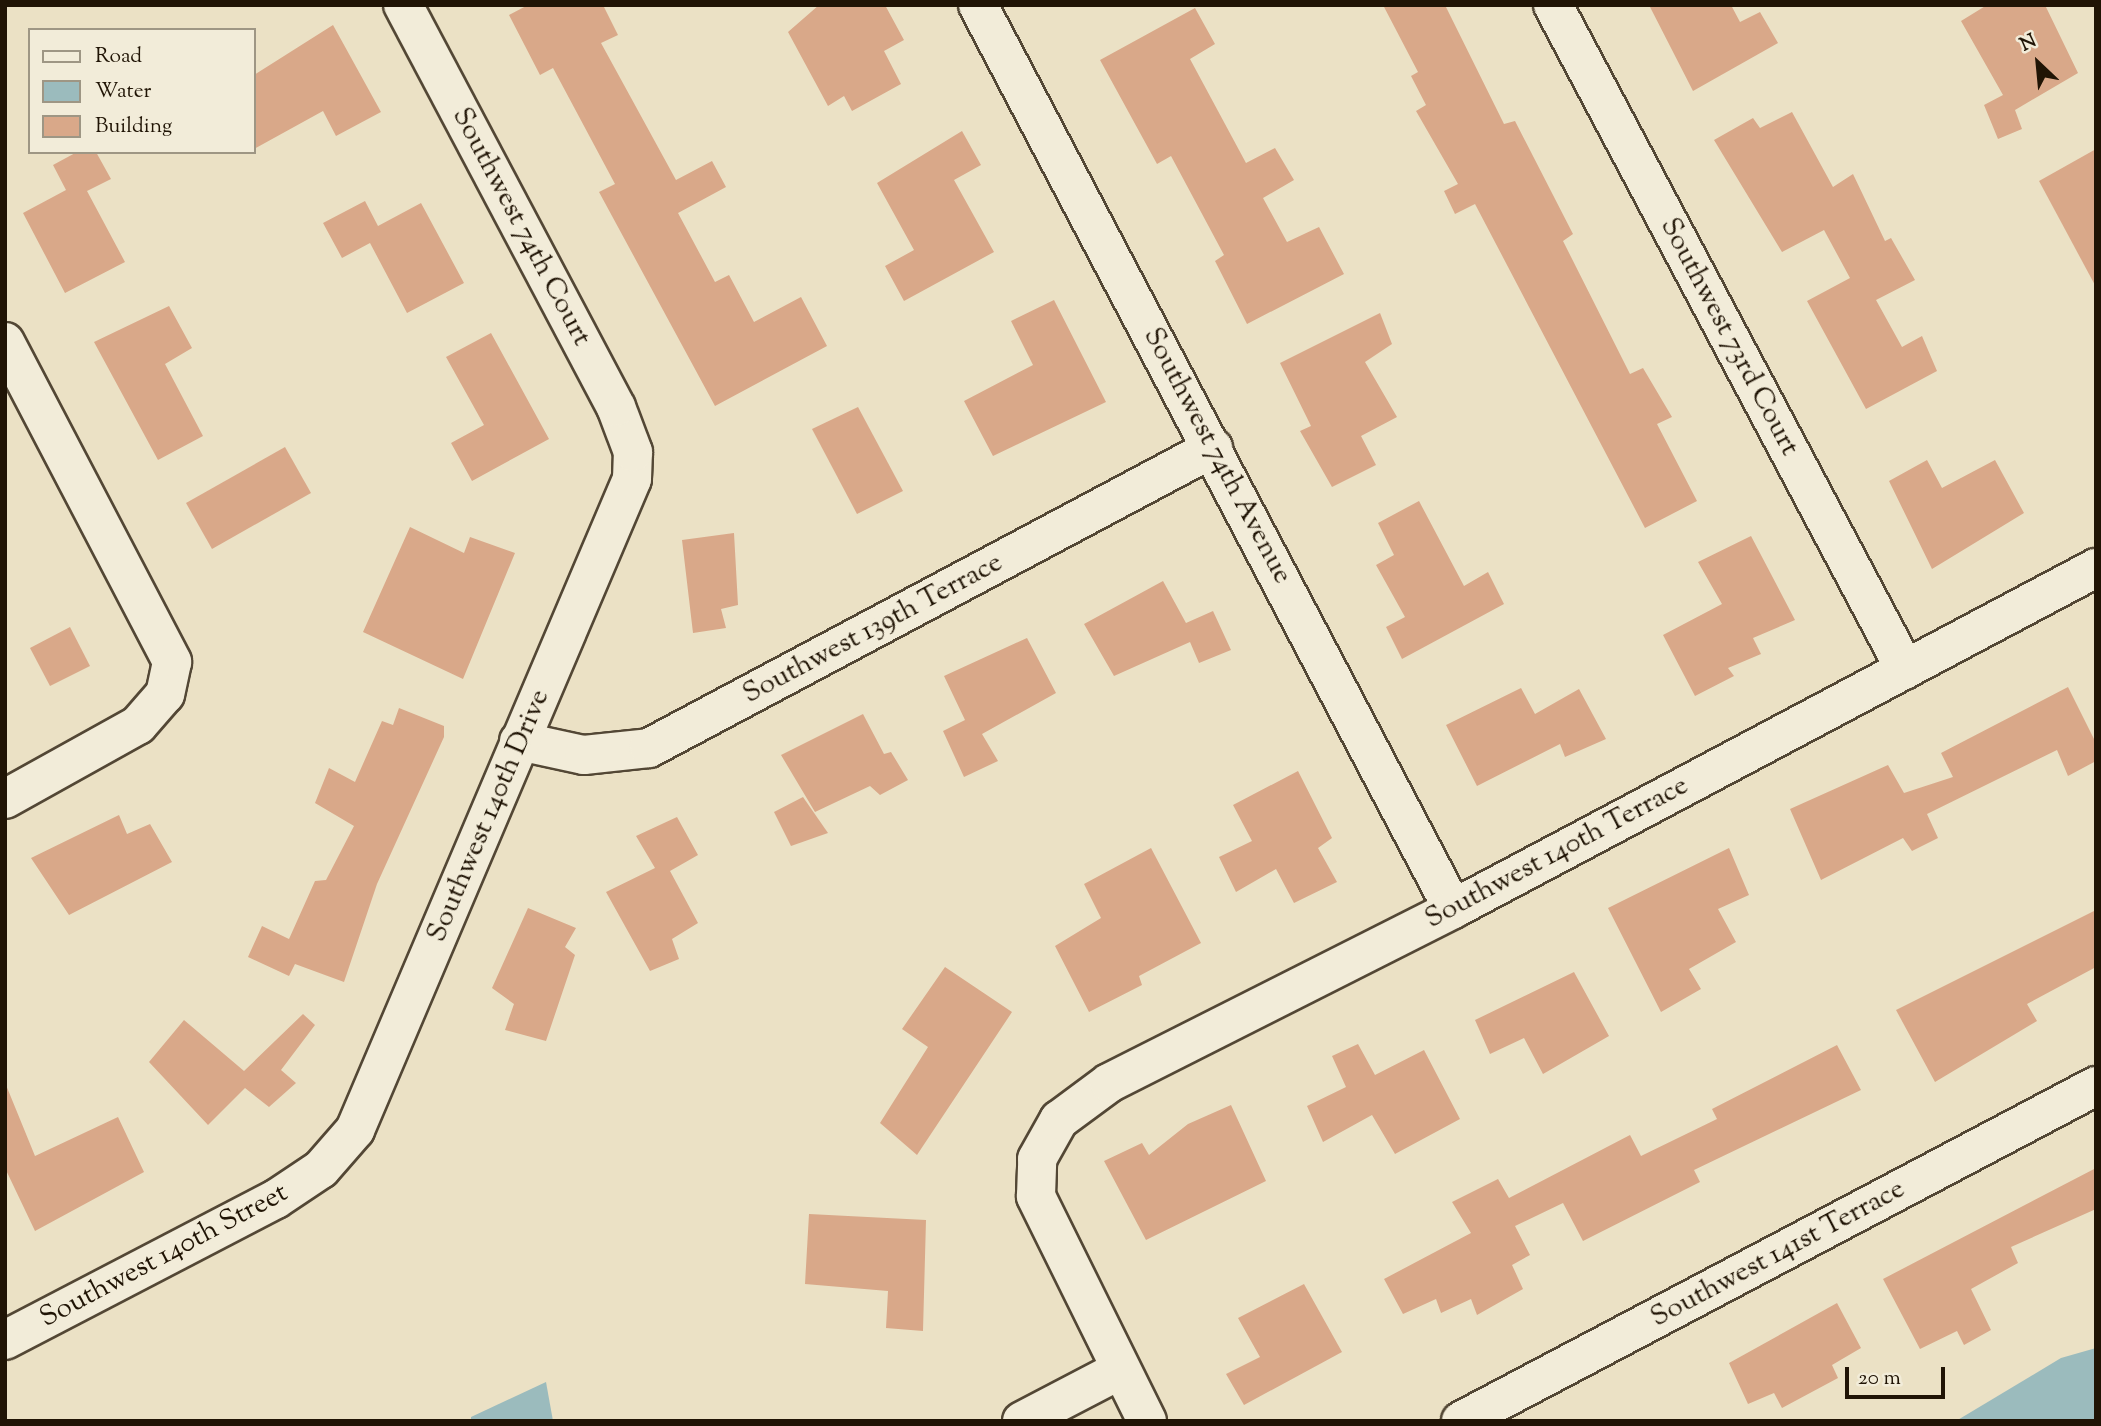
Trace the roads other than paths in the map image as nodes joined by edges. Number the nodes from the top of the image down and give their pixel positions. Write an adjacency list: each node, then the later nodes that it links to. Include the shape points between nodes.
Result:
1 (403, 5): 6 (street, Southwest 74th Court, via 616,407)
2 (978, 5): 5 (street, Southwest 74th Avenue)
3 (1553, 5): 8 (street, Southwest 73rd Court)
4 (5, 342): 10 (street, via 167,648 170,681 138,725)
5 (1213, 448): 9 (street, Southwest 139th Terrace, via 649,747 584,755); 11 (street, Southwest 74th Avenue)
6 (633, 452): 9 (street, Southwest 140th Drive, via 624,504)
7 (2096, 568): 8 (street, Southwest 140th Terrace)
8 (1905, 669): 11 (street, Southwest 140th Terrace)
9 (520, 741): 13 (street, Southwest 140th Drive, via 365,1111)
10 (5, 799)
11 (1453, 909): 15 (street, Southwest 140th Terrace, via 1109,1083 1059,1120 1037,1159 1036,1196)
12 (2096, 1086): 18 (street, Southwest 141st Terrace)
13 (321, 1168): 14 (street, Southwest 140th Street, via 276,1199)
14 (5, 1340)
15 (1120, 1370): 16 (street); 17 (street)
16 (1022, 1421)
17 (1147, 1421)
18 (1461, 1421)

